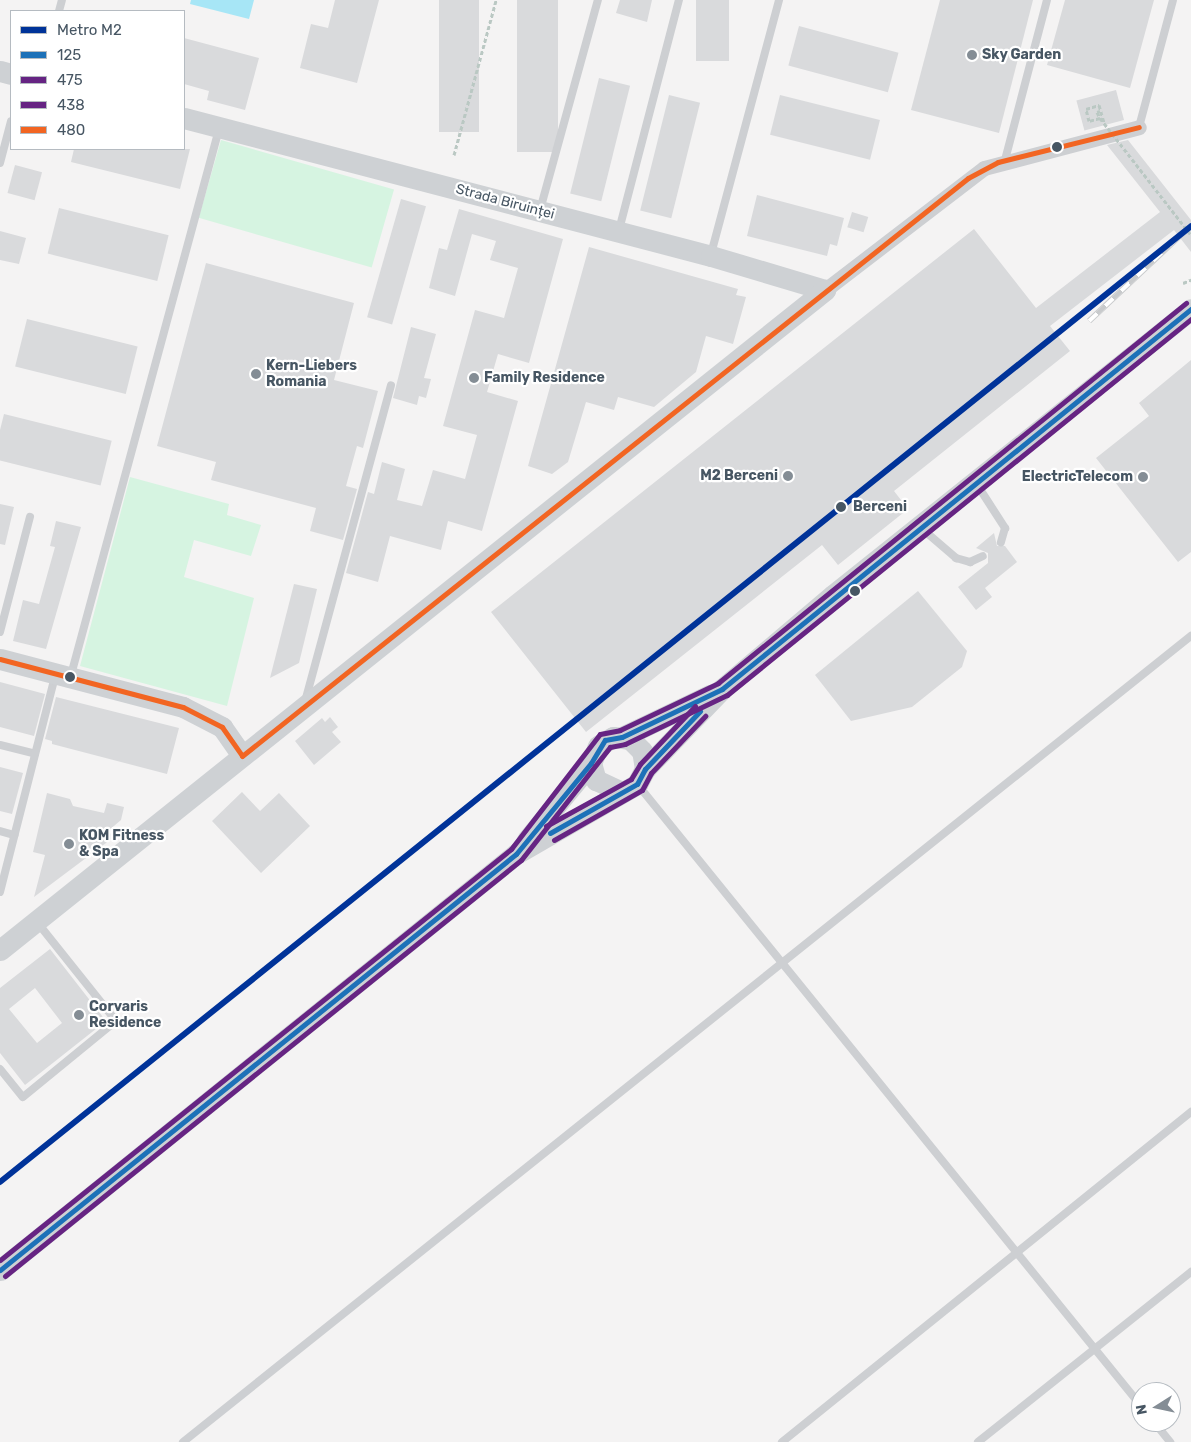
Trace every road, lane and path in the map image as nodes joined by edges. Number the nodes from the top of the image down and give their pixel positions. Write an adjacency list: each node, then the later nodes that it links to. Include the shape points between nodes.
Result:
1 (496, 0): 14 (path)
2 (598, 0): 17 (lane)
3 (679, 0): 18 (lane)
4 (779, 0): 20 (lane)
5 (1047, 0): 15 (lane)
6 (1173, 0): 13 (lane)
7 (1099, 106): 10 (path, via 1086,109 1089,121)
8 (1100, 111): 10 (path, via 1097,112)
9 (185, 118): 12 (street, Strada Biruinței)
10 (1100, 118): 19 (path, bridge)
11 (10, 125): 16 (lane)
12 (220, 127): 17 (street, Strada Biruinței); 34 (lane)
13 (1139, 127): 15 (street)
14 (454, 155)
15 (1005, 160): 23 (street, via 968,178)
16 (0, 163)
17 (540, 211): 18 (street, Strada Biruinței)
18 (618, 232): 20 (street, Strada Biruinței)
19 (1191, 235)
20 (711, 256): 23 (street, Strada Biruinței)
21 (1191, 280): 22 (path)
22 (1183, 283)
23 (825, 290): 36 (street)
24 (1191, 309): 26 (street)
25 (391, 385): 36 (lane)
26 (976, 483): 28 (street); 29 (lane, via 1005,528)
27 (30, 517): 31 (lane)
28 (920, 527): 30 (lane, via 956,558 970,562); 35 (street)
29 (1001, 542)
30 (982, 556)
31 (0, 632)
32 (1191, 636): 49 (lane)
33 (0, 659): 34 (street)
34 (63, 675): 39 (lane); 40 (street, via 183,707 222,727)
35 (722, 689): 37 (street); 42 (street)
36 (303, 710): 40 (street)
37 (622, 737): 41 (street, via 598,746); 42 (street, via 642,751)
38 (0, 745): 39 (lane)
39 (35, 754): 44 (lane)
40 (242, 756): 47 (street)
41 (591, 763): 42 (street, via 596,780); 45 (street)
42 (634, 781): 45 (street); 49 (lane)
43 (0, 831): 44 (lane)
44 (14, 835): 46 (lane)
45 (516, 854): 53 (street)
46 (0, 892)
47 (37, 922): 48 (street); 50 (lane, via 116,1021 23,1097)
48 (0, 950)
49 (782, 963): 52 (lane); 58 (lane)
50 (0, 1070)
51 (1191, 1112): 52 (lane)
52 (1017, 1253): 55 (lane); 59 (lane)
53 (0, 1270)
54 (1191, 1272): 55 (lane)
55 (1094, 1349): 56 (lane); 60 (lane)
56 (1131, 1394)
57 (1162, 1432): 61 (lane)
58 (183, 1442)
59 (782, 1442)
60 (978, 1442)
61 (1170, 1442)

